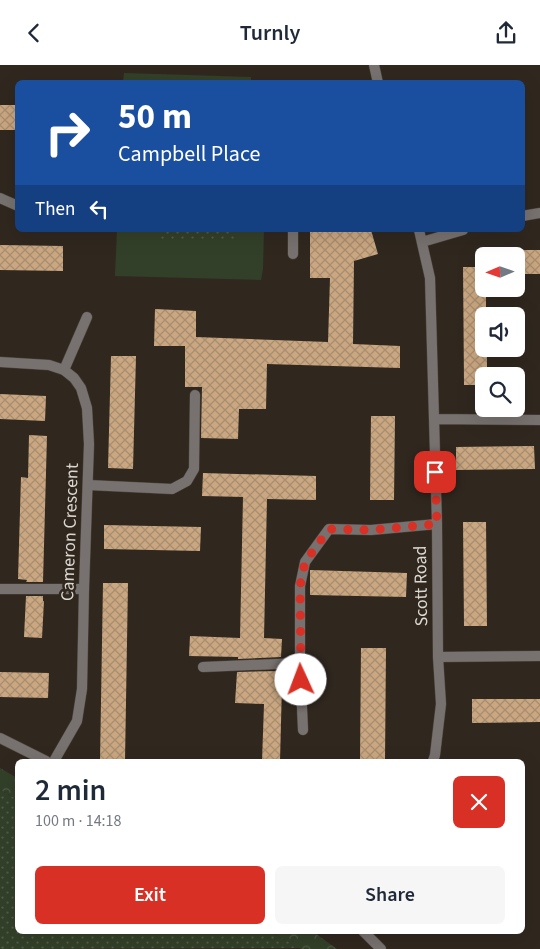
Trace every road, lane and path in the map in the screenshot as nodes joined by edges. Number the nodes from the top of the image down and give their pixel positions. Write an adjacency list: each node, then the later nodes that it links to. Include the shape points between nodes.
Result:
1 (374, 65): 2 (street)
2 (377, 80)
3 (0, 198): 4 (street)
4 (15, 205)
5 (540, 213): 6 (street)
6 (525, 216)
7 (293, 232): 11 (street)
8 (420, 232): 10 (street, Scott Road)
9 (456, 232): 10 (street)
10 (422, 242): 16 (street, Scott Road, via 430,279)
11 (294, 254)
12 (86, 317): 14 (street)
13 (0, 361): 14 (street, via 49,365)
14 (64, 370): 18 (street, Cameron Crescent, via 81,388 87,408)
15 (195, 395): 18 (street, via 194,469 188,481 172,489)
16 (434, 419): 17 (street); 19 (street, Scott Road)
17 (540, 420)
18 (88, 485): 21 (street, Cameron Crescent)
19 (437, 524): 23 (street, Scott Road); 24 (street, via 371,530 329,529 305,562 303,570)
20 (0, 589): 21 (street)
21 (84, 589): 29 (street, Cameron Crescent, via 82,689 77,721)
22 (540, 656): 23 (street)
23 (438, 657): 30 (street, Scott Road, via 441,704)
24 (300, 663): 25 (street); 26 (street)
25 (203, 667)
26 (303, 730)
27 (0, 738): 28 (street)
28 (42, 759)
29 (55, 759)
30 (434, 759)
31 (366, 934): 32 (street)
32 (381, 949)

